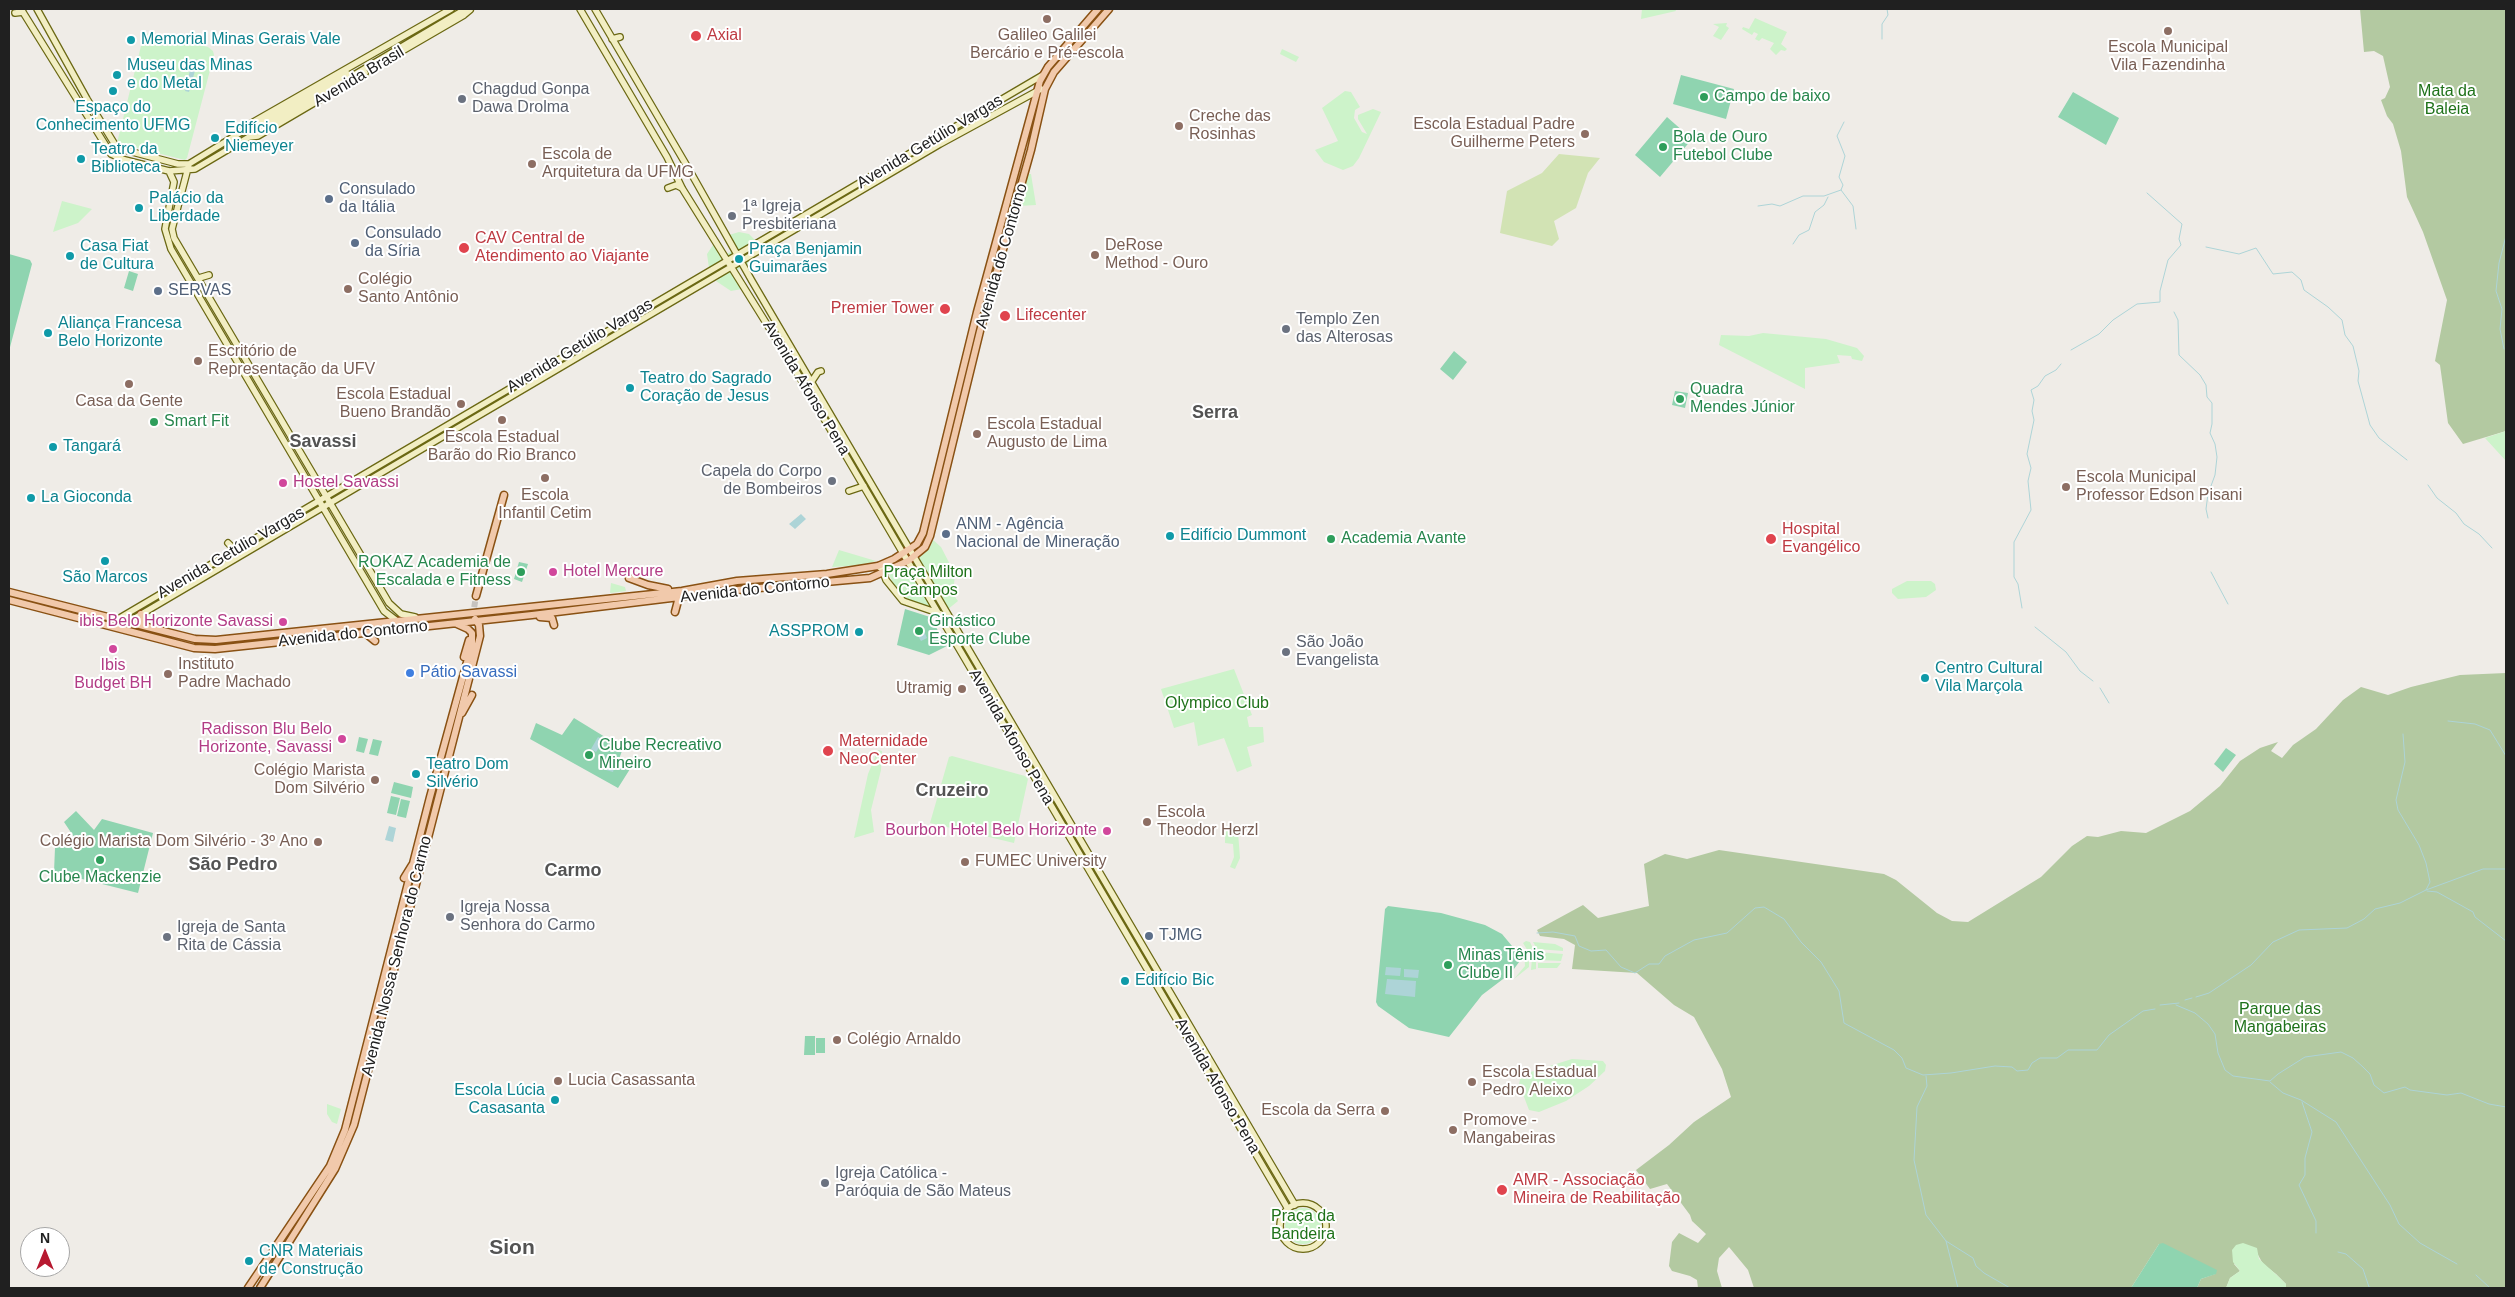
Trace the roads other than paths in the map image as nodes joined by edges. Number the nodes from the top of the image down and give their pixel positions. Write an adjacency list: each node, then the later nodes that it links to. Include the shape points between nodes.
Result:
1 (37, 9): 21 (main road, via 117,148)
2 (451, 9): 16 (main road, Avenida Brasil)
3 (580, 9): 25 (main road, Avenida Afonso Pena)
4 (594, 9): 11 (main road, Avenida Afonso Pena)
5 (1098, 9): 12 (main road, Avenida do Contorno)
6 (1109, 9): 13 (main road, Avenida do Contorno)
7 (22, 10): 9 (main road); 22 (main road, via 111,154)
8 (464, 10): 14 (main road, Avenida Brasil); 18 (main road, Avenida Brasil, via 464,15 258,136)
9 (15, 13)
10 (620, 37): 11 (main road)
11 (612, 39): 28 (main road, Avenida Afonso Pena)
12 (1042, 75): 13 (main road, Avenida do Contorno); 15 (main road, Avenida Getúlio Vargas)
13 (1041, 89): 17 (main road, Avenida Getúlio Vargas); 48 (main road, Avenida do Contorno, via 979,304 923,534); 52 (main road, Avenida do Contorno, via 1031,150 980,331 930,536 925,547)
14 (254, 128): 16 (main road, Avenida Brasil); 18 (main road)
15 (949, 130): 17 (main road); 19 (main road, Avenida Getúlio Vargas)
16 (242, 131): 21 (main road, Avenida Brasil)
17 (960, 133): 20 (main road, Avenida Getúlio Vargas)
18 (247, 138): 23 (main road, Avenida Brasil)
19 (929, 143): 20 (main road); 28 (main road, Avenida Getúlio Vargas)
20 (940, 144): 30 (main road, Avenida Getúlio Vargas)
21 (189, 164): 23 (main road)
22 (169, 171): 23 (main road); 26 (main road, via 174,182)
23 (187, 171): 27 (main road, via 172,229)
24 (668, 188): 25 (main road, via 676,185)
25 (682, 188): 29 (main road, Avenida Afonso Pena)
26 (166, 238): 27 (main road); 39 (main road)
27 (174, 238): 33 (main road)
28 (737, 255): 29 (main road, Avenida Getúlio Vargas); 30 (main road, Avenida Afonso Pena)
29 (728, 260): 31 (main road, Avenida Afonso Pena); 43 (main road, Avenida Getúlio Vargas)
30 (741, 262): 31 (main road, Avenida Getúlio Vargas); 35 (main road, Avenida Afonso Pena)
31 (732, 267): 36 (main road, Avenida Getúlio Vargas); 40 (main road, Avenida Afonso Pena)
32 (209, 276): 33 (main road)
33 (198, 278): 43 (main road)
34 (821, 371): 35 (main road)
35 (812, 381): 48 (main road, Avenida Afonso Pena)
36 (524, 390): 37 (main road); 45 (main road, Avenida Getúlio Vargas)
37 (529, 395)
38 (262, 416): 39 (main road)
39 (271, 416): 44 (main road)
40 (864, 486): 41 (main road); 51 (main road, Avenida Afonso Pena)
41 (849, 491)
42 (504, 495): 62 (main road)
43 (327, 497): 44 (main road, Avenida Getúlio Vargas); 45 (main road)
44 (320, 501): 46 (main road); 49 (main road, Avenida Getúlio Vargas)
45 (330, 503): 46 (main road, Avenida Getúlio Vargas); 71 (main road, via 389,604 407,616)
46 (324, 507): 54 (main road, Avenida Getúlio Vargas); 75 (main road, via 384,610)
47 (228, 543): 49 (main road)
48 (910, 549): 51 (main road, Avenida do Contorno); 52 (main road, Avenida Afonso Pena)
49 (235, 550): 50 (main road, Avenida Getúlio Vargas)
50 (229, 553): 53 (main road, Avenida Getúlio Vargas); 54 (main road)
51 (903, 554): 55 (main road, Avenida Afonso Pena); 56 (main road, Avenida do Contorno)
52 (915, 556): 55 (main road, Avenida do Contorno); 74 (main road, Avenida Afonso Pena)
53 (218, 559): 57 (main road); 72 (main road, Avenida Getúlio Vargas)
54 (233, 560): 57 (main road, Avenida Getúlio Vargas)
55 (908, 561): 58 (main road, Avenida do Contorno); 66 (main road, Avenida Afonso Pena)
56 (878, 566): 58 (main road); 61 (main road, Avenida do Contorno, via 827,574 737,581)
57 (222, 567): 67 (main road, Avenida Getúlio Vargas)
58 (882, 574): 61 (main road, Avenida do Contorno, via 861,579); 66 (main road, via 903,601)
59 (628, 578): 61 (main road)
60 (9, 592): 72 (main road, Avenida do Contorno)
61 (680, 594): 64 (main road, Avenida do Contorno); 65 (main road); 69 (main road, Avenida do Contorno)
62 (476, 596)
63 (9, 600): 70 (main road, Avenida do Contorno)
64 (557, 604): 68 (main road, Avenida do Contorno); 69 (main road)
65 (675, 612)
66 (939, 613): 74 (main road); 90 (main road, Avenida Afonso Pena)
67 (141, 614): 76 (main road, Avenida Getúlio Vargas); 78 (main road)
68 (462, 614): 71 (main road, Avenida do Contorno); 73 (main road)
69 (532, 615): 73 (main road, Avenida do Contorno); 79 (main road, via 552,618)
70 (78, 618): 76 (main road, via 114,624); 81 (main road, Avenida do Contorno, via 202,649)
71 (420, 618): 75 (main road, Avenida do Contorno)
72 (118, 619): 76 (main road, Avenida do Contorno)
73 (477, 620): 77 (main road, Avenida do Contorno); 85 (main road, Avenida Nossa Senhora do Carmo, via 480,636)
74 (951, 620): 89 (main road, Avenida Afonso Pena)
75 (397, 621): 78 (main road, Avenida do Contorno, via 210,640); 80 (main road)
76 (128, 622): 78 (main road, Avenida do Contorno)
77 (454, 623): 80 (main road, Avenida do Contorno); 86 (main road, Avenida Nossa Senhora do Carmo, via 468,629 473,638)
78 (144, 626)
79 (554, 626)
80 (411, 627): 81 (main road, Avenida do Contorno)
81 (363, 632): 83 (main road)
82 (469, 640): 86 (main road, via 447,722)
83 (375, 642)
84 (472, 695): 85 (main road)
85 (457, 723): 87 (main road, Avenida Nossa Senhora do Carmo)
86 (444, 746): 87 (main road, Avenida Nossa Senhora do Carmo)
87 (422, 859): 88 (main road); 91 (main road, Avenida Nossa Senhora do Carmo); 93 (main road, Avenida Nossa Senhora do Carmo)
88 (404, 878)
89 (1123, 911): 90 (main road); 96 (main road, Avenida Afonso Pena)
90 (1116, 914): 97 (main road, Avenida Afonso Pena)
91 (378, 1005): 93 (main road, via 376,1026); 94 (main road, Avenida Nossa Senhora do Carmo)
92 (364, 1030): 94 (main road)
93 (382, 1034): 95 (main road, Avenida Nossa Senhora do Carmo)
94 (371, 1035): 95 (main road); 98 (main road, Avenida Nossa Senhora do Carmo, via 336,1155)
95 (371, 1063): 99 (main road, Avenida Nossa Senhora do Carmo, via 341,1158)
96 (1295, 1205): 97 (main road); 97 (main road, via 1310,1204 1324,1217 1323,1236 1313,1246 1296,1248 1284,1240 1280,1223)
97 (1288, 1209)
98 (248, 1288)
99 (260, 1288)

